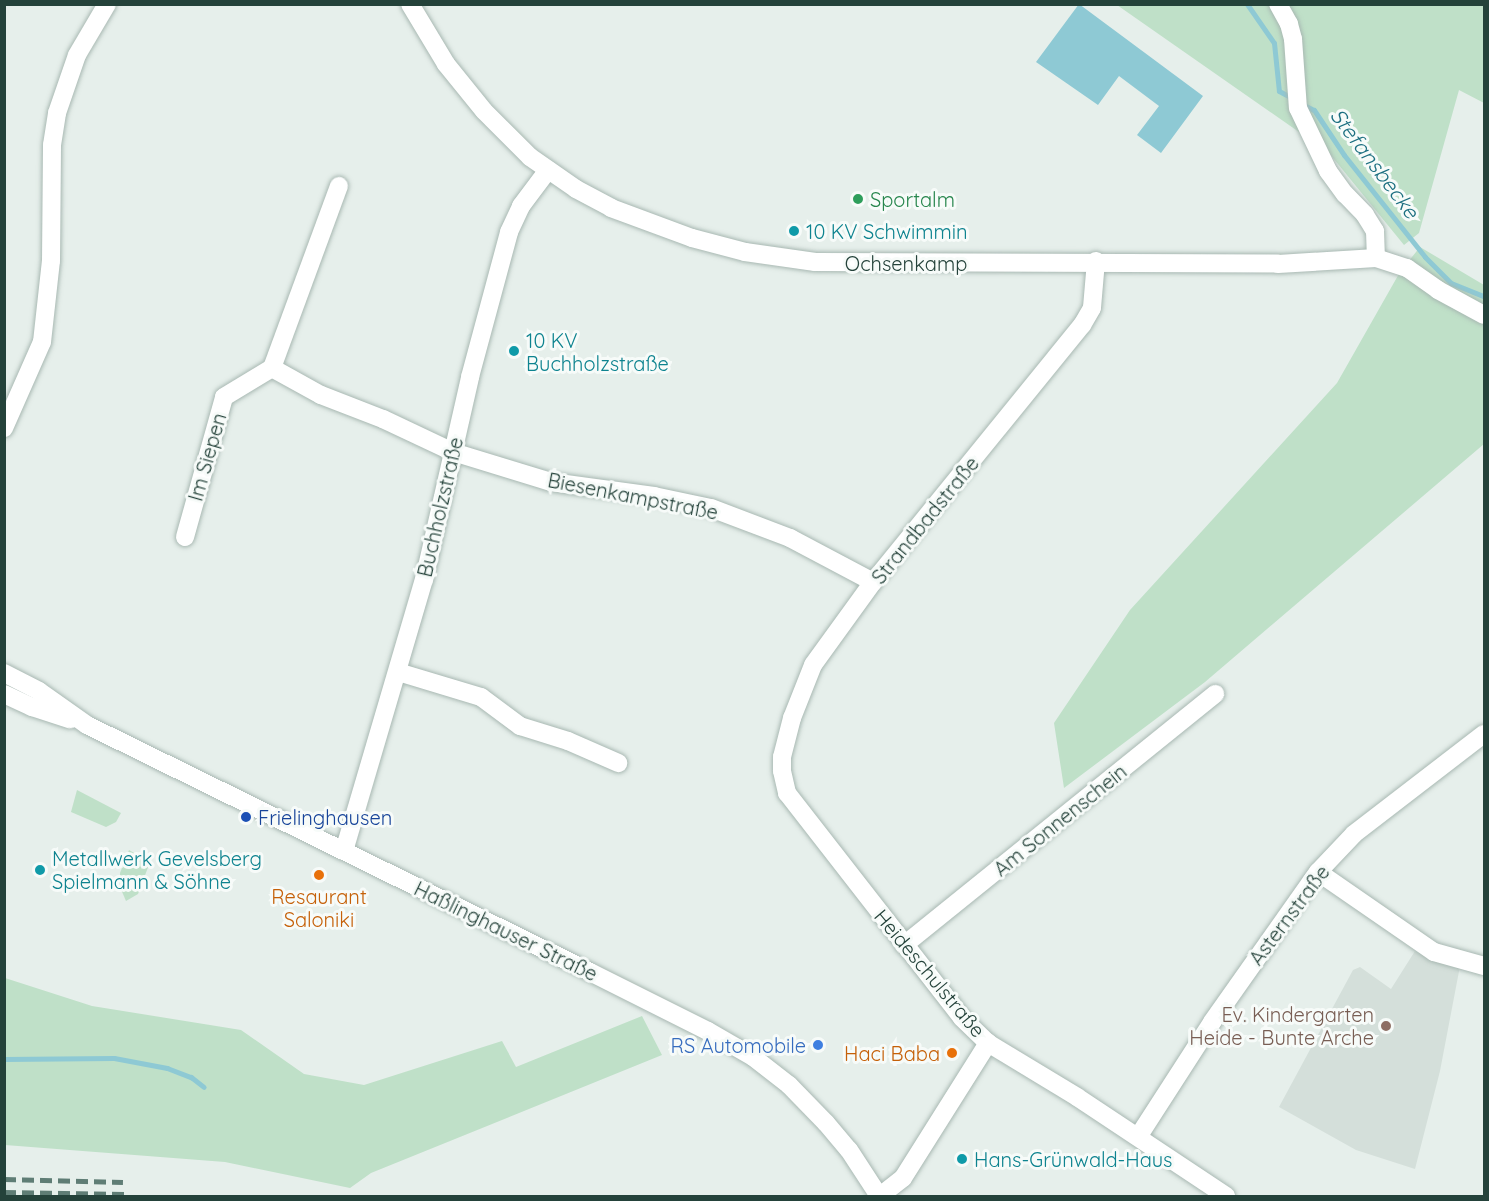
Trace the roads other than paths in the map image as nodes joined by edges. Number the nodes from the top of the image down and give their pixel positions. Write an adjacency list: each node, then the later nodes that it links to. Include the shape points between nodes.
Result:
1 (107, 4): 10 (street, via 77,55 57,113 52,145 51,261 42,342)
2 (410, 4): 4 (street, Ochsenkamp, via 446,64 484,111)
3 (1278, 4): 6 (street, via 1293,39 1297,99 1328,171 1375,231)
4 (548, 170): 7 (street, Ochsenkamp, via 576,189 645,223 745,252 815,262); 11 (street, Buchholzstraße, via 521,206 509,232)
5 (339, 186): 9 (street)
6 (1376, 258): 7 (street, Ochsenkamp, via 1278,264); 8 (street, Ochsenkamp, via 1407,268)
7 (1096, 261): 13 (street, Strandbadstraße, via 1092,308 1082,325)
8 (1485, 315)
9 (272, 368): 11 (street, via 321,396 383,419); 12 (street, Im Siepen, via 224,398)
10 (4, 428)
11 (453, 452): 13 (street, Biesenkampstraße, via 551,482 711,508 790,538); 14 (street, Buchholzstraße)
12 (185, 537)
13 (873, 582): 21 (street, Strandbadstraße, via 813,665 782,757)
14 (398, 672): 20 (street, via 482,697 520,726); 22 (street, Buchholzstraße)
15 (4, 673): 18 (street, Haßlinghauser Straße, via 39,691)
16 (4, 694): 18 (street, Haßlinghauser Straße)
17 (1215, 694): 24 (street, Am Sonnenschein)
18 (87, 725): 22 (street, Haßlinghauser Straße)
19 (1485, 734): 23 (street, Asternstraße, via 1354,834)
20 (618, 763)
21 (787, 793): 24 (street, Heideschulstraße)
22 (344, 851): 28 (street, Haßlinghauser Straße, via 697,1025 753,1057 789,1084 826,1123)
23 (1318, 872): 25 (street, via 1434,952); 27 (street, Asternstraße, via 1212,1022)
24 (904, 945): 26 (street, Heideschulstraße, via 962,1018)
25 (1485, 966)
26 (988, 1042): 27 (street, Heideschulstraße); 28 (street, via 903,1178)
27 (1138, 1137): 29 (street, Heideschulstraße)
28 (880, 1197)
29 (1226, 1197)

